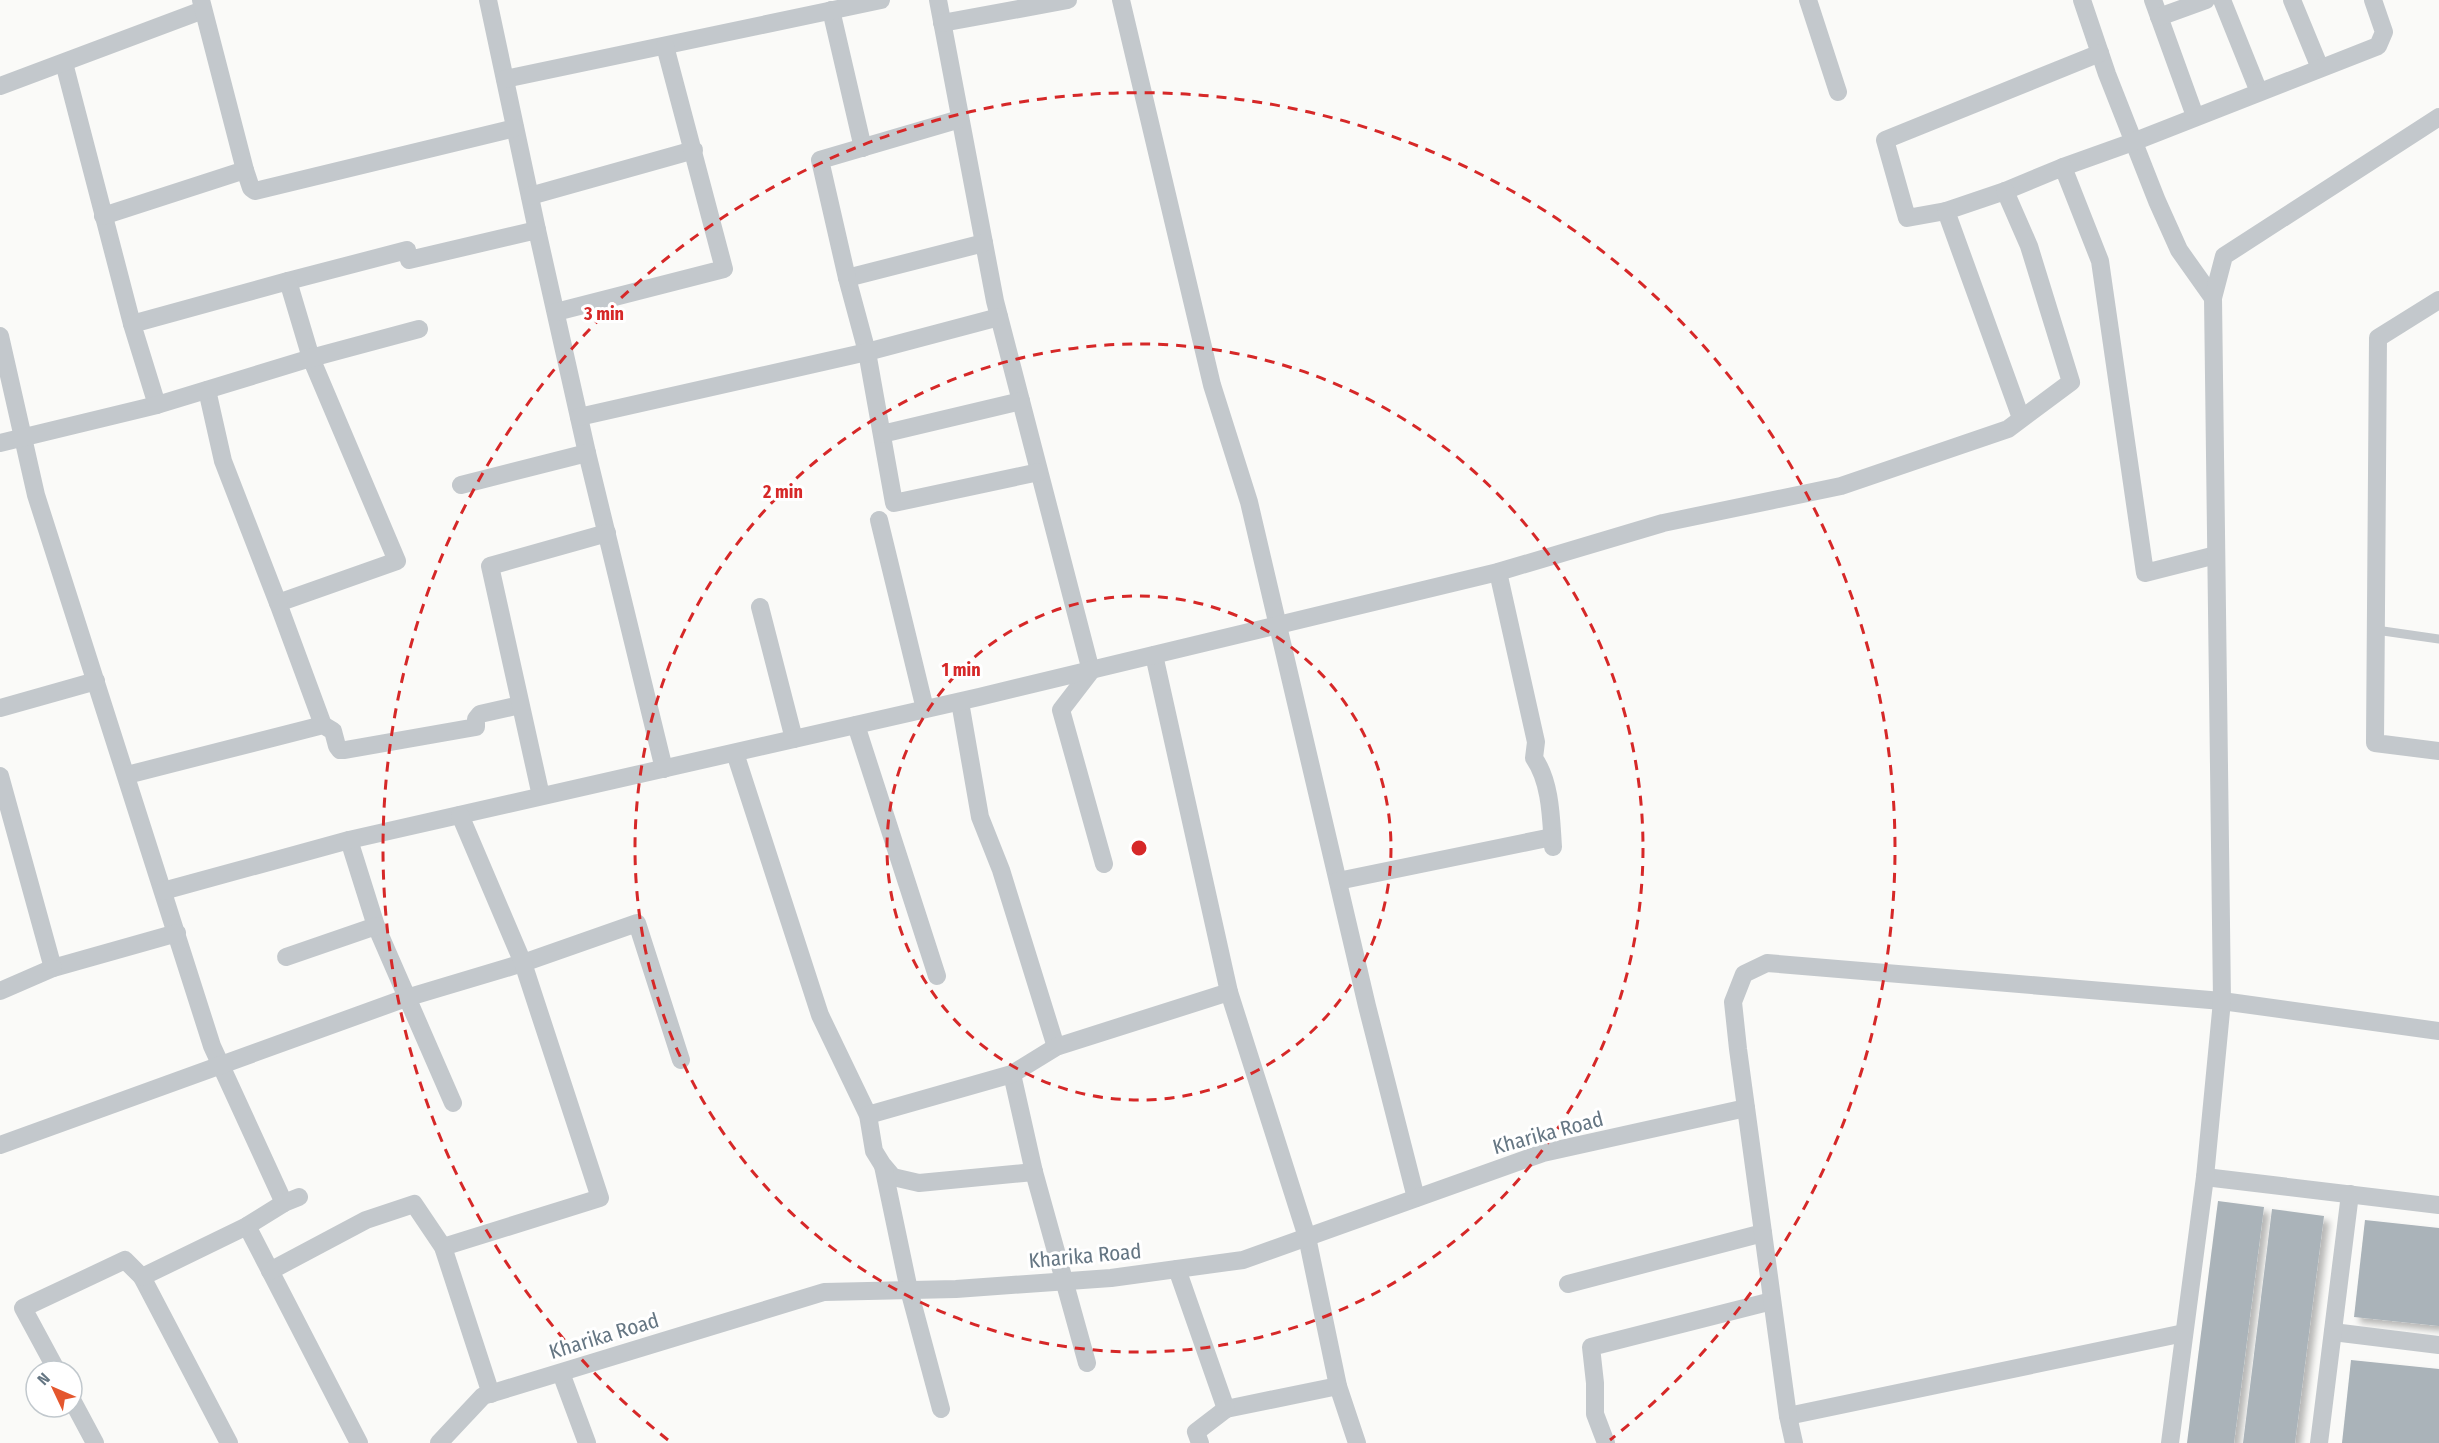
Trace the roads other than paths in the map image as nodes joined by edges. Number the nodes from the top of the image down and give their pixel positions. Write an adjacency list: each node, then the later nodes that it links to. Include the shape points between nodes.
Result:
1 (488, 0): 20 (street)
2 (880, 0): 14 (street)
3 (938, 0): 15 (street)
4 (1068, 0): 15 (street)
5 (1121, 0): 67 (street, via 1212,385 1249,502)
6 (1808, 0): 22 (street)
7 (2082, 0): 17 (street)
8 (2206, 0): 13 (street)
9 (2222, 0): 23 (street)
10 (2292, 0): 19 (street)
11 (2373, 0): 19 (street, via 2384,32 2378,45)
12 (202, 5): 18 (street); 32 (street)
13 (2156, 8): 24 (street)
14 (831, 9): 16 (street); 29 (street)
15 (942, 23): 26 (street)
16 (665, 46): 20 (street); 30 (street)
17 (2100, 53): 28 (street); 35 (street, via 1885,140 1907,218)
18 (64, 63): 21 (street); 36 (street)
19 (2320, 68): 23 (street)
20 (505, 79): 27 (street)
21 (0, 86)
22 (1838, 92)
23 (2259, 92): 24 (street)
24 (2195, 117): 28 (street)
25 (2439, 117): 41 (street, via 2224,256)
26 (960, 118): 29 (street); 38 (street)
27 (515, 128): 32 (street, via 255,191); 34 (street)
28 (2133, 142): 31 (street); 41 (street, via 2180,250)
29 (863, 148): 39 (street, via 820,160)
30 (694, 150): 34 (street); 43 (street, via 724,269)
31 (2063, 167): 33 (street); 63 (street, via 2100,261 2145,573)
32 (245, 170): 36 (street)
33 (2005, 191): 35 (street); 54 (street, via 2029,246 2071,382)
34 (530, 196): 37 (street)
35 (1947, 211): 54 (street)
36 (103, 216): 45 (street)
37 (537, 230): 40 (street, via 409,260 407,250); 43 (street)
38 (984, 243): 39 (street); 44 (street)
39 (848, 278): 48 (street)
40 (288, 281): 45 (street); 49 (street)
41 (2213, 298): 63 (street)
42 (2439, 300): 68 (street, via 2378,338)
43 (556, 312): 53 (street)
44 (999, 317): 48 (street); 51 (street)
45 (132, 324): 52 (street)
46 (419, 329): 49 (street)
47 (0, 336): 56 (street)
48 (867, 352): 53 (street); 55 (street)
49 (311, 358): 50 (street); 65 (street, via 397,561)
50 (207, 390): 52 (street); 65 (street, via 223,461)
51 (1021, 401): 55 (street); 59 (street)
52 (157, 405): 56 (street)
53 (579, 417): 58 (street)
54 (2021, 418): 64 (street, via 2008,429 1841,486 1663,523)
55 (882, 434): 59 (street, via 894,502)
56 (23, 436): 57 (street); 72 (street, via 36,495)
57 (0, 443)
58 (587, 453): 60 (street); 62 (street)
59 (1039, 472): 71 (street)
60 (461, 485)
61 (879, 520): 76 (street)
62 (607, 533): 74 (street, via 490,566); 82 (street)
63 (2216, 555): 100 (street)
64 (1498, 572): 67 (street); 89 (street, via 1536,742 1534,758 1542,771 1553,842)
65 (278, 603): 77 (street)
66 (760, 607): 79 (street)
67 (1277, 626): 70 (street); 89 (street)
68 (2376, 630): 69 (lane); 80 (street, via 2375,743)
69 (2439, 639)
70 (1154, 656): 71 (street); 98 (street)
71 (1091, 671): 73 (street); 88 (street, via 1061,710)
72 (96, 681): 75 (street); 83 (street)
73 (960, 702): 76 (street); 102 (street, via 980,817 1001,870)
74 (520, 705): 77 (street, via 480,714 476,728 345,750 340,750 333,731); 85 (street)
75 (0, 708)
76 (925, 709): 78 (street)
77 (323, 725): 83 (street)
78 (856, 725): 79 (street); 96 (street)
79 (794, 739): 81 (street)
80 (2439, 751)
81 (735, 753): 82 (street); 108 (street, via 820,1015)
82 (664, 769): 85 (street)
83 (127, 775): 90 (street)
84 (0, 776): 95 (street)
85 (541, 796): 86 (street)
86 (460, 815): 87 (street); 94 (street)
87 (349, 840): 90 (street); 91 (street)
88 (1104, 864)
89 (1338, 881): 114 (street)
90 (164, 891): 92 (street)
91 (376, 926): 93 (street); 99 (street)
92 (177, 933): 95 (street); 104 (street, via 212,1046)
93 (286, 957)
94 (523, 963): 99 (street); 103 (street, via 637,923); 119 (street, via 600,1198)
95 (53, 968): 97 (street)
96 (937, 976)
97 (0, 991)
98 (1229, 992): 102 (street); 118 (street)
99 (406, 998): 104 (street); 106 (street)
100 (2222, 1001): 101 (street); 107 (street, via 1767,963 1744,974 1733,1002); 112 (street)
101 (2439, 1031)
102 (1056, 1047): 105 (street)
103 (681, 1060)
104 (222, 1066): 109 (street); 116 (street, via 241,1113 292,1200)
105 (1012, 1074): 108 (street); 111 (street)
106 (453, 1103)
107 (1746, 1108): 114 (street, Kharika Road, via 1543,1153); 117 (street)
108 (868, 1115): 110 (street, via 874,1151)
109 (0, 1145)
110 (882, 1164): 111 (street, via 893,1177 919,1183); 125 (street)
111 (1034, 1172): 123 (street)
112 (2205, 1177): 113 (street); 128 (street)
113 (2350, 1194): 115 (street); 127 (street)
114 (1416, 1198): 118 (street, Kharika Road)
115 (2439, 1205)
116 (247, 1226): 121 (street); 122 (street)
117 (1763, 1233): 124 (street); 126 (street)
118 (1307, 1237): 120 (street, Kharika Road, via 1243,1260); 133 (street)
119 (443, 1247): 121 (street, via 414,1204 366,1221); 134 (street)
120 (1177, 1269): 123 (street, Kharika Road); 136 (street)
121 (270, 1271): 141 (street)
122 (142, 1277): 130 (street, via 125,1260 23,1308); 140 (street)
123 (1064, 1281): 125 (street, Kharika Road); 131 (street)
124 (1568, 1284)
125 (909, 1290): 132 (street, Kharika Road, via 824,1292); 135 (street)
126 (1772, 1301): 137 (street); 146 (street, via 1592,1347 1595,1414)
127 (2332, 1332): 129 (street); 149 (street)
128 (2184, 1333): 137 (street); 148 (street)
129 (2439, 1345)
130 (51, 1359)
131 (1087, 1363)
132 (561, 1373): 134 (street, Kharika Road); 143 (street)
133 (1338, 1386): 136 (street); 145 (street)
134 (491, 1394): 142 (street, Kharika Road, via 483,1396)
135 (940, 1409)
136 (1226, 1409): 144 (street, via 1196,1432)
137 (1788, 1416): 147 (street)
138 (82, 1419): 139 (street)
139 (95, 1443)
140 (229, 1443)
141 (359, 1443)
142 (439, 1443)
143 (586, 1443)
144 (1200, 1443)
145 (1357, 1443)
146 (1606, 1443)
147 (1794, 1443)
148 (2170, 1443)
149 (2319, 1443)

